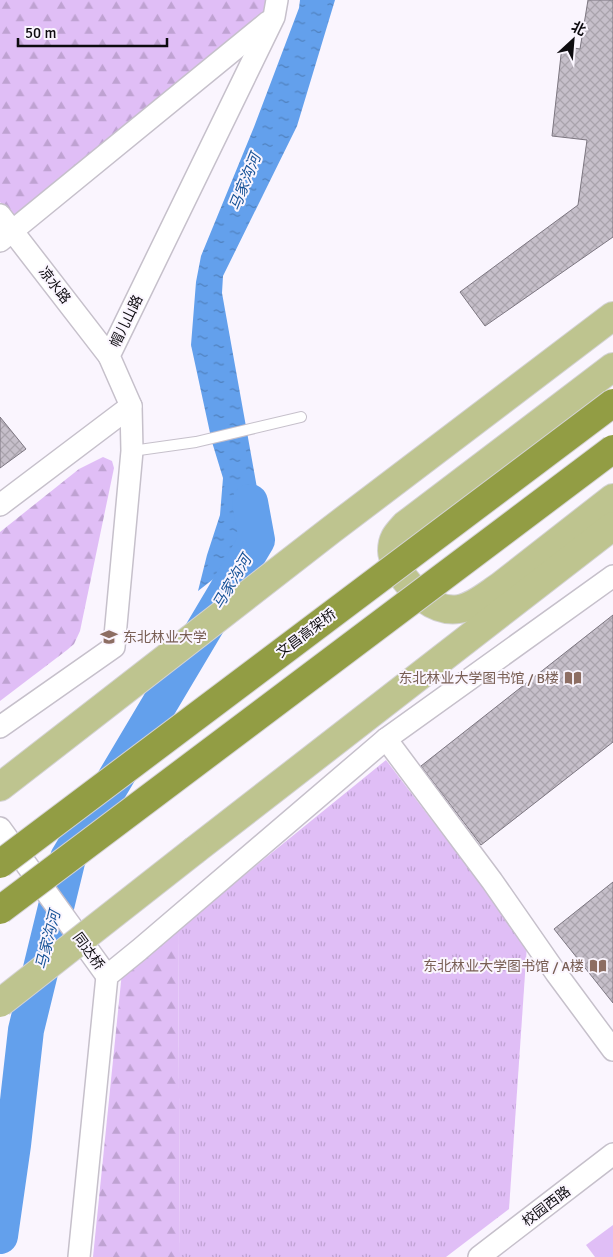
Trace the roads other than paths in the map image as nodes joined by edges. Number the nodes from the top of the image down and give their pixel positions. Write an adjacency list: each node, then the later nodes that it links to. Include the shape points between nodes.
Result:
1 (275, 8): 3 (street); 5 (street, 帽儿山路)
2 (0, 215): 3 (street, 凉水路)
3 (6, 236): 5 (street, 凉水路)
4 (613, 316): 18 (main road)
5 (109, 356): 8 (street, 帽儿山路)
6 (613, 367): 12 (main road, via 405,524 394,537 392,553 395,564 422,597 432,604 459,609 499,587)
7 (613, 403): 20 (highway, 文昌高架桥, bridge)
8 (131, 406): 11 (street, 帽儿山路); 13 (street)
9 (301, 417): 11 (lane, via 196,442)
10 (613, 449): 21 (highway, bridge)
11 (132, 451): 16 (street, 帽儿山路, via 114,647)
12 (613, 498)
13 (0, 505)
14 (611, 532): 23 (main road, bridge)
15 (613, 576): 17 (street)
16 (0, 727)
17 (386, 739): 22 (street); 24 (street)
18 (0, 787)
19 (0, 828): 22 (street, 同达桥, bridge)
20 (0, 864)
21 (0, 910)
22 (107, 976): 27 (street)
23 (0, 1003)
24 (613, 1050)
25 (613, 1154): 26 (street, 校园西路)
26 (502, 1250): 28 (street, 校园西路)
27 (79, 1257)
28 (478, 1257)

